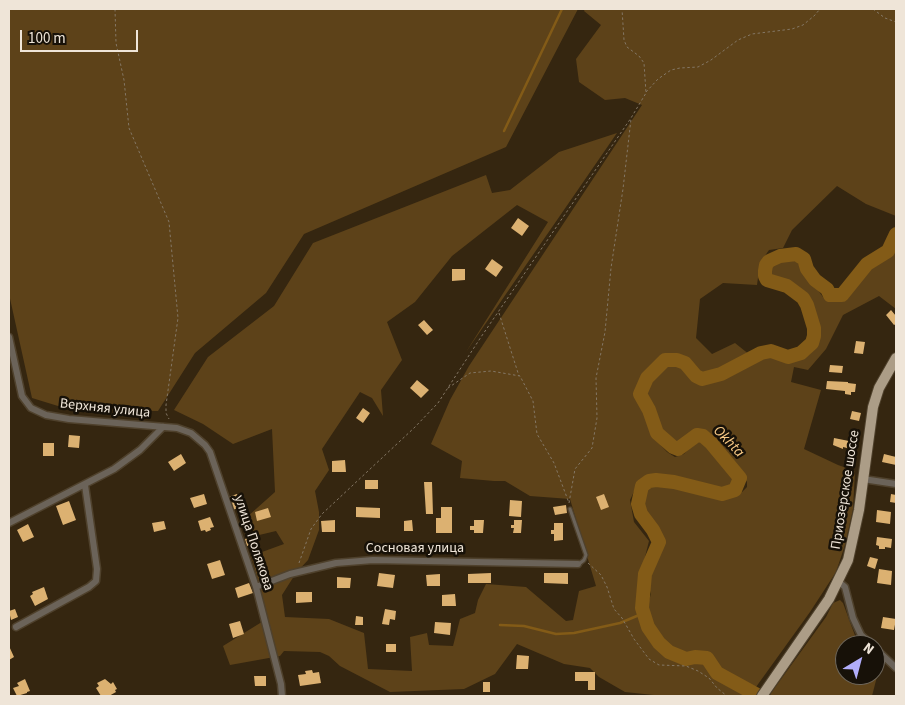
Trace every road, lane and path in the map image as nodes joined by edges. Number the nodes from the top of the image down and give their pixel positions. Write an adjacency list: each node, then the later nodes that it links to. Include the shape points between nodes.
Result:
1 (115, 9): 14 (path, via 116,43 129,128 169,222 178,318 166,413)
2 (622, 9): 6 (path, via 624,40 644,63)
3 (820, 9): 6 (path, via 803,25 752,34 698,67 671,70)
4 (873, 9): 5 (path)
5 (896, 22)
6 (646, 93): 7 (path)
7 (631, 118): 8 (path); 18 (path, via 605,332 596,378 597,418 592,448 574,469)
8 (499, 311): 11 (path); 12 (path)
9 (9, 339): 13 (street, Верхняя улица, via 22,396 31,408 46,415 69,419)
10 (896, 358): 15 (main road, Приозерское шоссе, via 879,388 873,407)
11 (520, 376): 12 (path, via 491,371 470,373); 18 (path, via 533,401 537,434 554,462)
12 (448, 388): 22 (path, via 414,428 322,514 311,529)
13 (163, 427): 14 (street, улица Полякова); 17 (street, via 140,450)
14 (177, 428): 24 (street, улица Полякова, via 191,433 210,452)
15 (862, 479): 16 (street); 23 (main road, Приозерское шоссе, via 852,545)
16 (896, 484)
17 (85, 485): 20 (street); 25 (street, via 98,570 96,581)
18 (569, 503): 19 (path)
19 (570, 509): 21 (lane, via 586,555)
20 (9, 523)
21 (581, 562): 22 (street, Сосновая улица, via 373,560 336,563); 30 (path, via 593,566 601,576 614,609 649,658 660,665 686,666 698,671)
22 (296, 573): 24 (street, Сосновая улица)
23 (839, 582): 26 (street, via 845,587); 31 (main road, Приозерское шоссе)
24 (256, 588): 29 (street, улица Полякова)
25 (16, 627)
26 (861, 635)
27 (885, 658): 28 (street)
28 (896, 668)
29 (282, 696)
30 (727, 696)
31 (762, 696)

